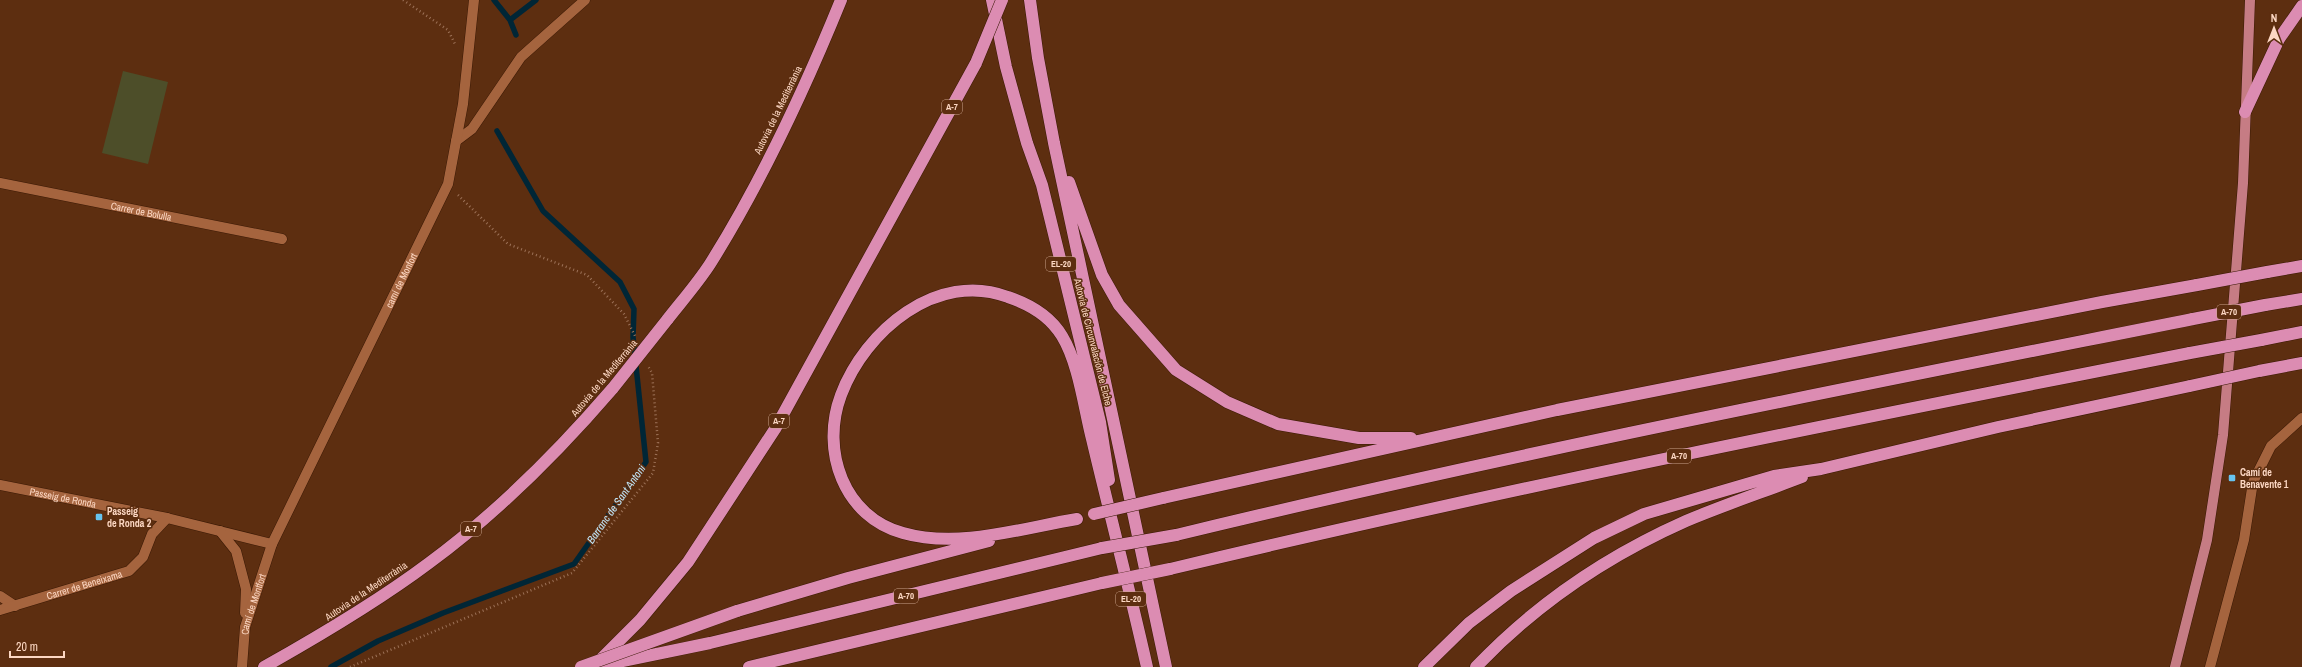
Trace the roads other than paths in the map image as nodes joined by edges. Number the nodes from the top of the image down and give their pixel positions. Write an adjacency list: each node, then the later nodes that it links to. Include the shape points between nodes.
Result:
1 (474, 0): 10 (street, camí de Monfort, via 463,104)
2 (586, 0): 10 (street, via 521,57 472,129)
3 (841, 0): 32 (highway, Autovia de la Mediterrània / A-7, bridge, via 814,65 749,196 709,266 613,388 566,442 500,505 429,563 348,619)
4 (992, 0): 25 (highway, Autovía de Circunvalación de Elche / EL-20, via 1006,67 1027,143 1042,185 1100,422)
5 (1002, 0): 34 (highway, A-7, bridge, via 976,63 775,429 688,562 640,620)
6 (1030, 0): 11 (highway, EL-20)
7 (2250, 0): 9 (main road)
8 (2302, 6): 9 (highway, via 2279,39)
9 (2245, 112): 40 (main road, via 2243,183 2223,435 2207,540)
10 (456, 140): 26 (street, camí de Monfort, via 448,184)
11 (1054, 143): 19 (highway, via 1102,275 1119,305 1176,370 1226,402 1278,424 1359,438); 37 (highway, EL-20)
12 (0, 183): 13 (street, Carrer de Bolulla)
13 (282, 239)
14 (2302, 266): 19 (highway, bridge, via 2102,302 1557,410)
15 (2302, 299): 34 (highway, A-70, bridge, via 1817,393 1509,458 1176,535 1102,548 710,643)
16 (2302, 332): 35 (highway, A-70, bridge, via 1832,423 1585,475 1350,526)
17 (2302, 363): 20 (highway, bridge, via 1998,427)
18 (2302, 418): 41 (street, via 2272,446 2253,482 2244,540)
19 (1434, 437): 23 (highway, bridge)
20 (1821, 469): 38 (highway, via 1774,476 1644,514 1594,538 1512,591 1469,624); 39 (highway, via 1686,522 1613,559 1572,584 1540,608)
21 (0, 486): 22 (street, Passeig de Ronda)
22 (167, 518): 24 (street, Passeig de Ronda); 28 (street, Carrer de Beneixama, via 152,534 143,557 129,571)
23 (1077, 519): 25 (highway, via 975,537 936,538 903,533 875,521 855,504 845,486 834,452 836,416 841,394 874,340 920,303 945,292 974,289 1000,294 1029,304 1049,320 1062,336 1074,366); 33 (highway, bridge, via 848,578 737,611)
24 (220, 531): 26 (street, Passeig de Ronda); 30 (street, via 236,551 246,589)
25 (1116, 531): 36 (highway, EL-20)
26 (272, 544): 30 (street, Camí de Montfort)
27 (0, 596): 28 (street)
28 (14, 606): 29 (street, Carrer de Beneixama)
29 (0, 610)
30 (245, 627): 31 (street, Camí de Montfort)
31 (242, 667)
32 (264, 667)
33 (581, 667)
34 (594, 667)
35 (749, 667)
36 (1147, 667)
37 (1166, 667)
38 (1424, 667)
39 (1476, 667)
40 (2175, 667)
41 (2210, 667)

